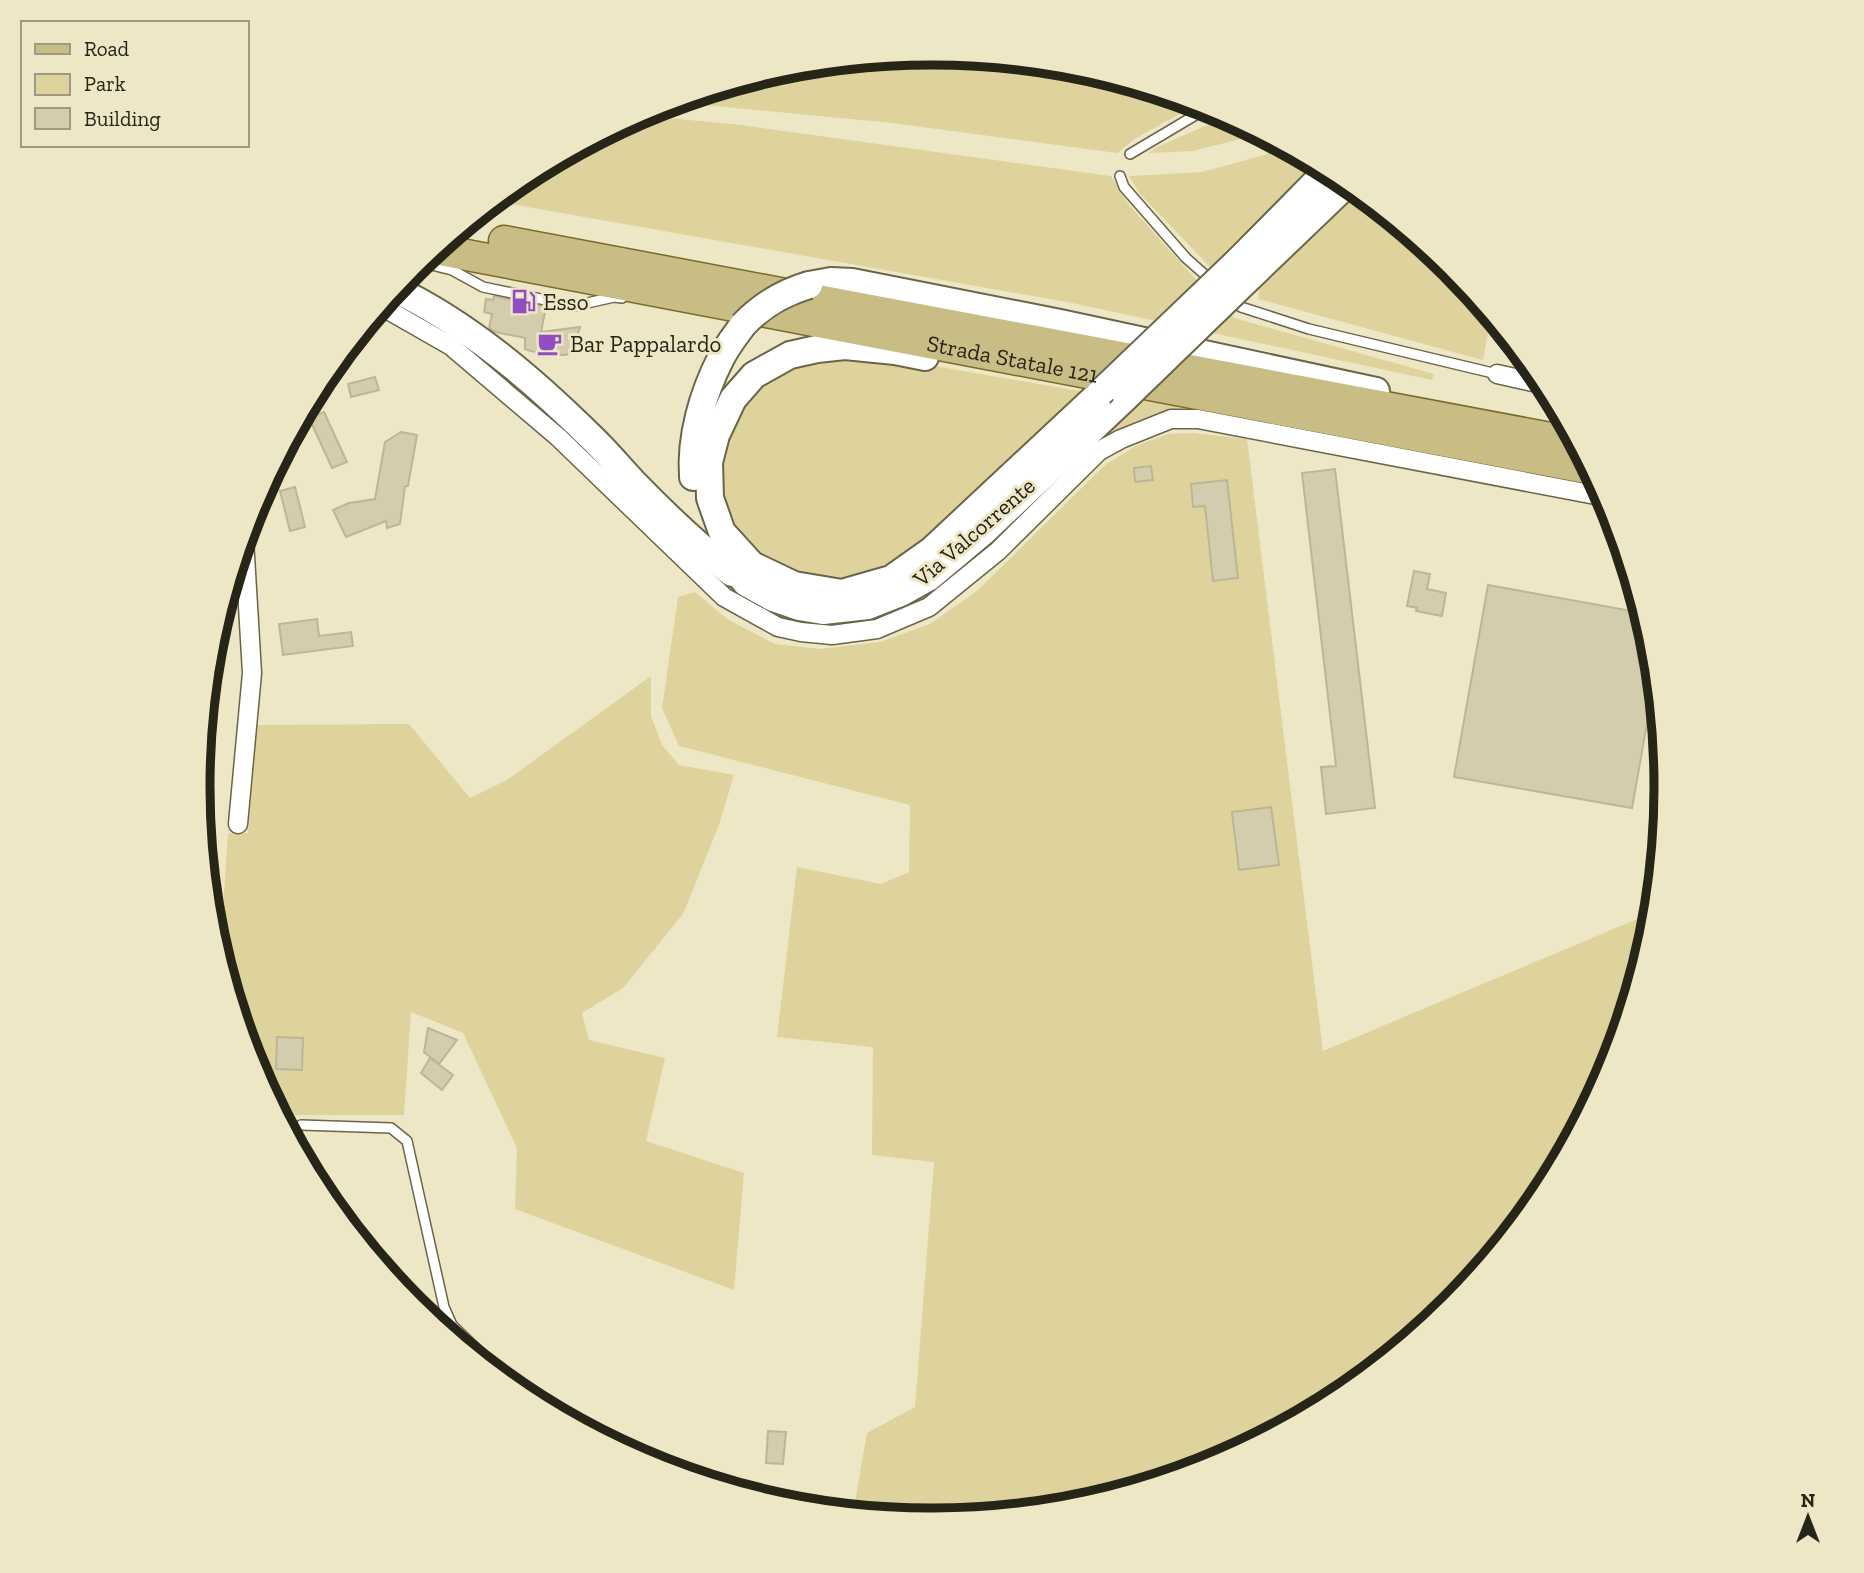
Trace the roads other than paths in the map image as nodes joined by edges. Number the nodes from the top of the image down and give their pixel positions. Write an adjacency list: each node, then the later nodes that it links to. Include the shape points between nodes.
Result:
1 (1195, 115): 2 (lane)
2 (1130, 155)
3 (1120, 176): 15 (lane, via 1124,187 1186,258 1241,307 1309,329)
4 (1321, 178): 9 (main road)
5 (1339, 190): 9 (main road)
6 (468, 234): 19 (main road, Strada Statale 121)
7 (448, 251): 13 (main road, Strada Statale 121)
8 (433, 265): 11 (lane, via 452,270 483,288 574,306 614,297)
9 (1244, 269): 17 (main road, bridge, via 1100,393 932,550 891,579 842,593 794,585 752,565 722,532 710,498 709,462 733,399 754,375 790,355 845,346 1085,386); 23 (main road, bridge, via 1126,397 928,578 868,606 823,611 773,598)
10 (405, 294): 23 (main road, via 476,336 542,391 696,545)
11 (627, 299)
12 (389, 311): 21 (street, Via Valcorrente, via 451,346 558,437 724,597 778,628 801,632 832,635 877,629 929,607 998,551 1098,451 1171,419 1212,421)
13 (785, 316): 14 (lane); 17 (main road, Strada Statale 121)
14 (737, 321): 18 (main road, bridge, via 790,290 831,281 852,282); 23 (main road, via 708,388 692,474 703,522)
15 (1497, 374): 16 (street)
16 (1529, 381)
17 (1156, 386): 20 (main road, Strada Statale 121)
18 (1560, 431)
19 (1565, 441)
20 (1579, 467)
21 (1592, 494)
22 (245, 566): 24 (street, via 251,673)
23 (746, 583)
24 (238, 824)
25 (301, 1125): 26 (lane, via 391,1128 407,1141 444,1307)
26 (457, 1330)

